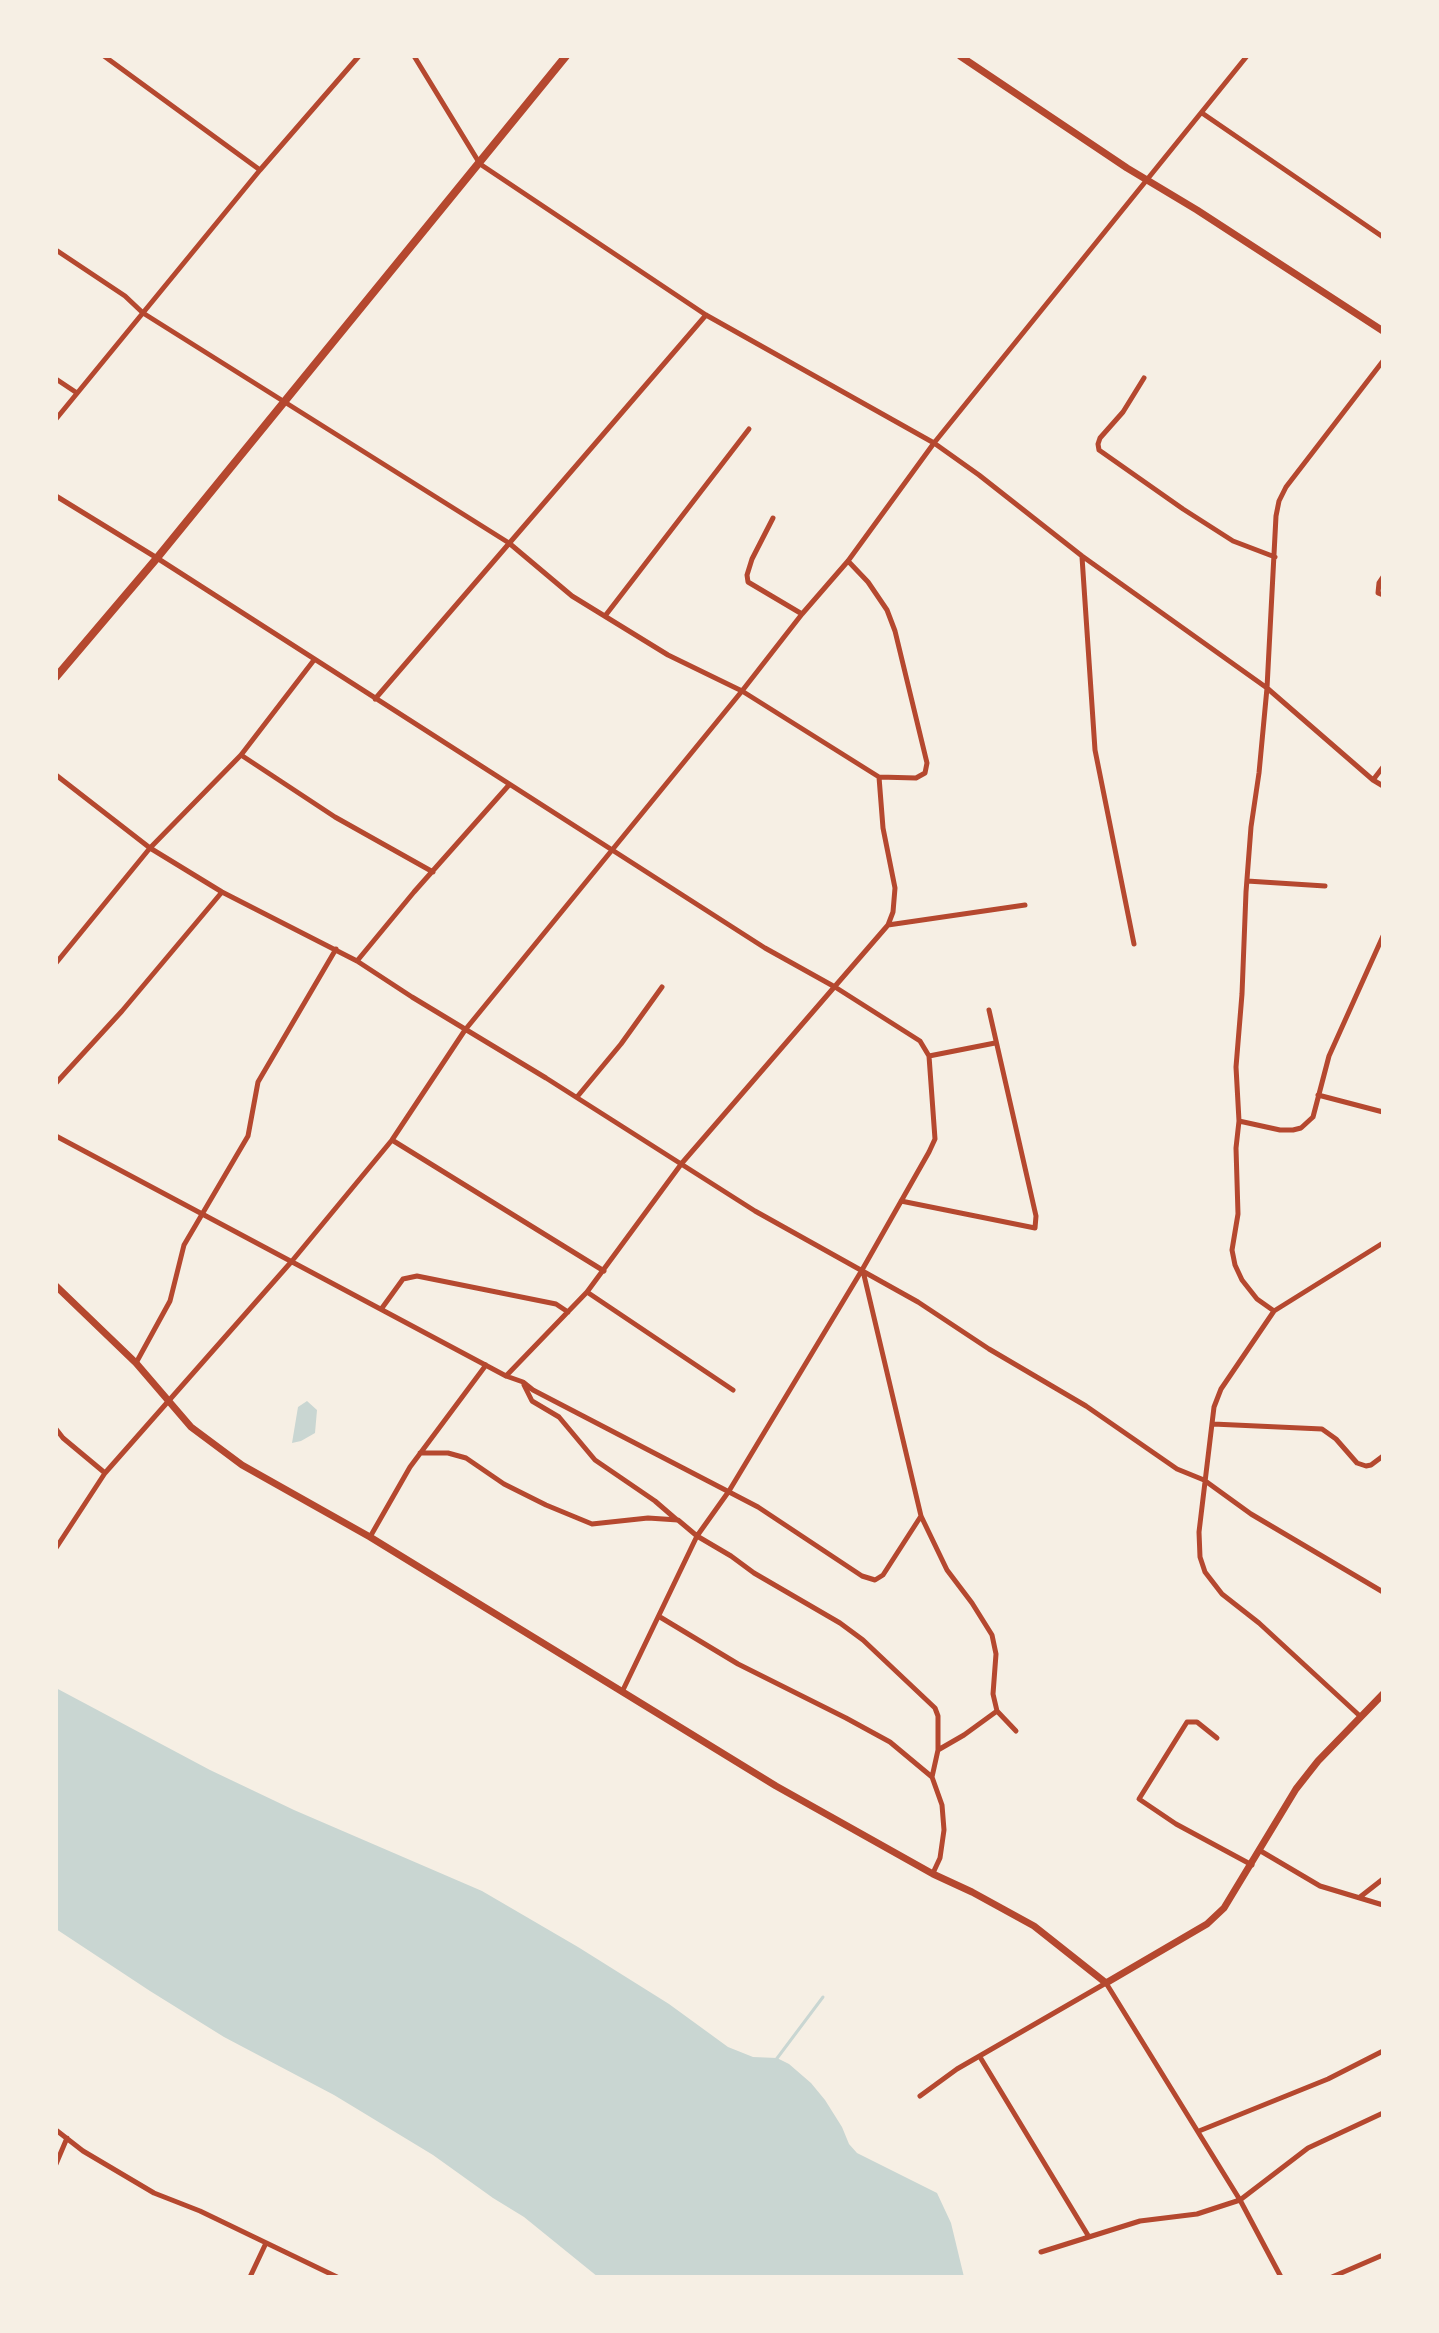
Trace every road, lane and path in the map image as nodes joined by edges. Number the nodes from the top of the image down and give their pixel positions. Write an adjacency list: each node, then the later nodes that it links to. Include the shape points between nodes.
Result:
1 (104, 56): 9 (street)
2 (359, 56): 9 (street)
3 (414, 56): 8 (street)
4 (566, 56): 8 (main road)
5 (960, 56): 10 (street)
6 (1247, 56): 7 (street)
7 (1202, 113): 10 (street); 11 (street)
8 (480, 164): 14 (street); 20 (main road)
9 (260, 170): 13 (street)
10 (1145, 179): 15 (street); 23 (street)
11 (1383, 237)
12 (56, 250): 13 (street)
13 (143, 313): 19 (street); 20 (street)
14 (706, 315): 23 (street); 26 (street)
15 (1383, 331)
16 (1383, 361): 28 (street, via 1286,487 1276,516)
17 (1144, 378): 28 (street, via 1100,438 1099,450 1233,541)
18 (56, 379): 19 (street)
19 (77, 393): 21 (street)
20 (283, 402): 26 (street); 29 (main road)
21 (56, 419)
22 (749, 429): 34 (street)
23 (934, 443): 27 (street); 30 (street)
24 (56, 496): 29 (street)
25 (773, 518): 33 (street, via 752,559 748,582)
26 (509, 543): 34 (street, via 572,596); 39 (street)
27 (1082, 556): 37 (street); 56 (street, via 1095,750)
28 (1275, 557): 37 (street)
29 (157, 558): 35 (street); 36 (main road)
30 (848, 561): 33 (street); 43 (street, via 887,610 927,763 925,773 916,778)
31 (1383, 577): 32 (street, via 1378,593)
32 (1383, 595)
33 (802, 614): 38 (street)
34 (605, 616): 38 (street)
35 (314, 660): 39 (street); 40 (street)
36 (56, 677)
37 (1267, 688): 44 (street); 50 (street)
38 (742, 691): 43 (street); 48 (street)
39 (375, 699): 45 (street)
40 (241, 755): 47 (street); 49 (street, via 335,817)
41 (1383, 767): 44 (street)
42 (56, 775): 47 (street)
43 (879, 777): 54 (street, via 895,888)
44 (1373, 780): 46 (street)
45 (509, 785): 48 (street); 49 (street)
46 (1383, 786)
47 (150, 848): 52 (street); 59 (street)
48 (612, 850): 61 (street); 63 (street)
49 (433, 872): 58 (street)
50 (1247, 881): 51 (street); 70 (street, via 1236,1067)
51 (1325, 886)
52 (222, 892): 57 (street); 66 (street)
53 (1025, 905): 54 (street)
54 (888, 925): 61 (street)
55 (1383, 936): 67 (street, via 1329,1056)
56 (1134, 944)
57 (336, 949): 58 (street); 75 (street, via 258,1082 248,1136)
58 (357, 961): 63 (street)
59 (56, 963)
60 (662, 987): 68 (street)
61 (835, 987): 65 (street, via 920,1041); 73 (street)
62 (989, 1010): 64 (street)
63 (465, 1030): 68 (street); 72 (street)
64 (995, 1043): 65 (street); 74 (street, via 1035,1228)
65 (929, 1056): 74 (street, via 935,1139)
66 (56, 1083)
67 (1318, 1095): 69 (street); 70 (street, via 1313,1117 1301,1128 1280,1130)
68 (577, 1097): 73 (street)
69 (1383, 1112)
70 (1239, 1121): 83 (street, via 1238,1214 1232,1250 1242,1280)
71 (56, 1136): 75 (street)
72 (392, 1140): 77 (street); 79 (street)
73 (682, 1163): 78 (street); 79 (street)
74 (901, 1201): 78 (street)
75 (202, 1213): 77 (street); 85 (street, via 184,1245 170,1301)
76 (1383, 1243): 83 (street)
77 (292, 1261): 82 (street); 90 (street)
78 (862, 1270): 96 (street, via 1086,1406 1177,1469); 97 (street); 98 (street)
79 (604, 1271): 81 (street)
80 (56, 1286): 85 (street)
81 (587, 1292): 84 (street); 89 (street)
82 (382, 1309): 84 (street, via 403,1279 417,1276 556,1304); 86 (street)
83 (1274, 1311): 91 (street, via 1221,1389)
84 (568, 1312): 87 (street)
85 (136, 1363): 90 (street)
86 (486, 1365): 87 (street); 93 (street)
87 (506, 1376): 88 (street)
88 (523, 1382): 97 (street); 99 (street, via 532,1401 559,1417 595,1460)
89 (733, 1390)
90 (169, 1399): 95 (street); 101 (street, via 191,1427 242,1465)
91 (1213, 1424): 94 (street, via 1322,1429 1357,1463 1371,1465); 96 (street)
92 (56, 1429): 95 (street)
93 (420, 1453): 99 (street, via 466,1458 504,1484 592,1524); 101 (street)
94 (1383, 1456)
95 (105, 1473): 102 (street)
96 (1204, 1480): 103 (street); 108 (street, via 1199,1532 1205,1572 1222,1594)
97 (729, 1491): 98 (street, via 875,1580); 100 (street)
98 (921, 1516): 107 (street, via 947,1570 992,1635)
99 (678, 1520): 100 (street)
100 (697, 1536): 104 (street); 111 (street, via 863,1640 935,1708)
101 (370, 1537): 105 (street)
102 (56, 1548)
103 (1383, 1592)
104 (660, 1617): 105 (street); 112 (street, via 738,1664 890,1742)
105 (621, 1693): 115 (street)
106 (1383, 1694): 108 (street)
107 (997, 1711): 109 (street); 111 (street)
108 (1362, 1717): 113 (street, via 1304,1779)
109 (1016, 1731)
110 (1217, 1738): 114 (street, via 1197,1722 1187,1722 1139,1799)
111 (938, 1750): 112 (street)
112 (932, 1777): 115 (street, via 944,1830)
113 (1259, 1850): 114 (street); 117 (street, via 1320,1886)
114 (1252, 1865): 119 (street, via 1207,1924)
115 (933, 1874): 119 (street, via 1034,1926)
116 (1383, 1879): 117 (street)
117 (1360, 1897): 118 (street)
118 (1383, 1905)
119 (1106, 1983): 121 (street); 125 (street)
120 (1383, 2051): 125 (street)
121 (980, 2057): 122 (street); 129 (street)
122 (920, 2096)
123 (1383, 2113): 128 (street, via 1308,2148)
124 (56, 2130): 126 (street)
125 (1199, 2131): 128 (street)
126 (67, 2138): 127 (street); 130 (street, via 154,2193)
127 (56, 2164)
128 (1240, 2200): 129 (street); 135 (street)
129 (1089, 2237): 131 (street)
130 (266, 2243): 133 (street); 134 (street)
131 (1041, 2252)
132 (1383, 2255): 136 (street)
133 (250, 2277)
134 (337, 2277)
135 (1281, 2277)
136 (1332, 2277)

